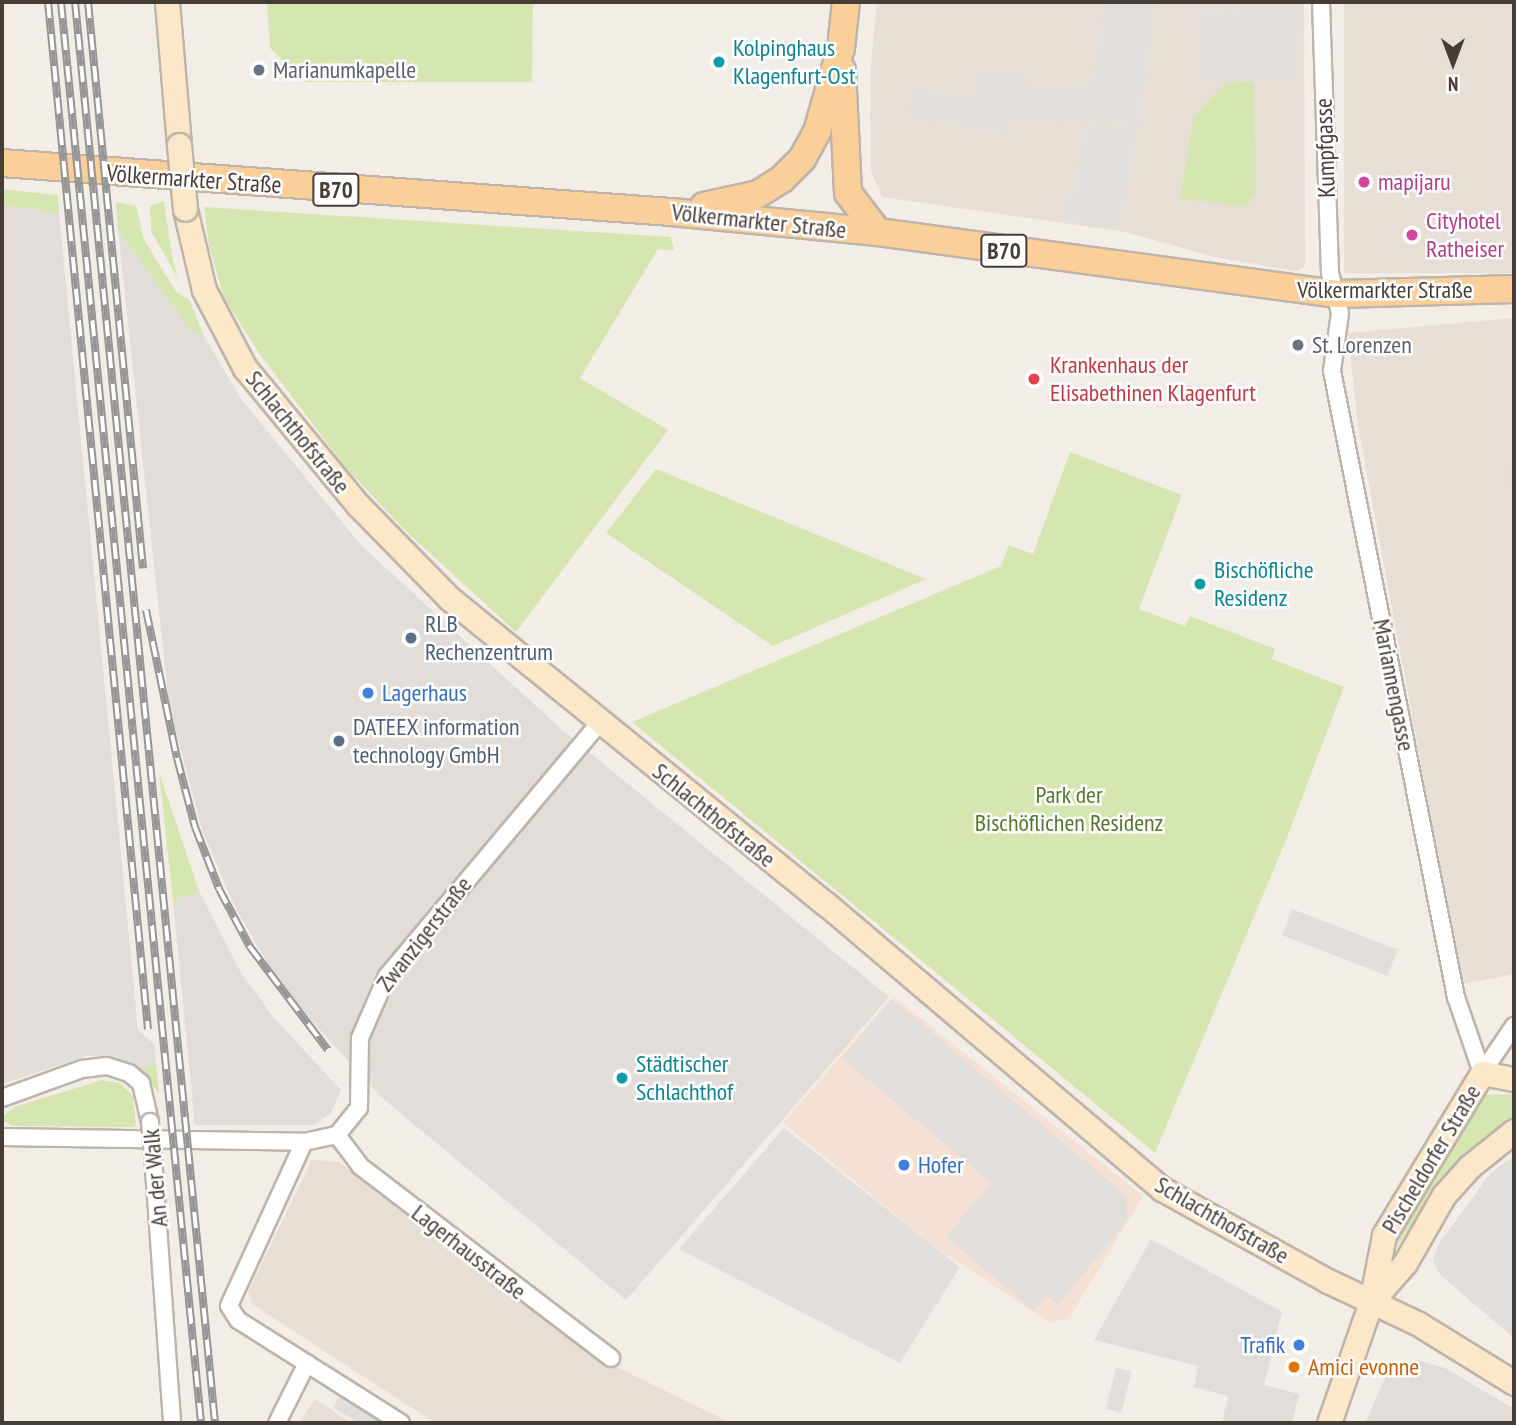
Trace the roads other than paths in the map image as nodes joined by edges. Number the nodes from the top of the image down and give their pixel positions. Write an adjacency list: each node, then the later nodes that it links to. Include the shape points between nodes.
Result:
1 (167, 2): 10 (street, Schlachthofstraße, bridge, via 185,209 204,290 245,368 401,552)
2 (846, 2): 4 (main road, B70)
3 (1321, 2): 9 (street, Kumpfgasse, via 1330,273)
4 (841, 48): 6 (main road, B70, via 817,132 782,179 740,200); 7 (main road, via 848,192)
5 (2, 163): 6 (main road, Völkermarkter Straße / B70)
6 (671, 212): 7 (main road, Völkermarkter Straße / B70)
7 (878, 232): 9 (main road, Völkermarkter Straße / B70)
8 (1514, 289): 9 (main road, Völkermarkter Straße / B70)
9 (1336, 294): 12 (street, Mariannengasse, via 1340,313 1332,372 1456,997)
10 (599, 723): 16 (street, Zwanzigerstraße, via 387,976 360,1038 359,1108); 19 (street, Schlachthofstraße, via 826,904 1163,1189)
11 (1514, 1026): 12 (street, Pischeldorfer Straße)
12 (1482, 1073): 13 (street); 19 (street, Pischeldorfer Straße, via 1384,1235)
13 (1514, 1079)
14 (2, 1098): 23 (street, An der Walk, bridge, via 82,1069 107,1066 129,1073 141,1083 150,1122)
15 (1514, 1130): 19 (street, Pischeldorfer Straße, via 1469,1167 1444,1195 1405,1263)
16 (337, 1135): 18 (street); 20 (street, Lagerhausstraße, via 360,1166)
17 (2, 1137): 18 (street)
18 (304, 1142): 21 (street, via 229,1306 237,1320)
19 (1371, 1302): 22 (street, Schlachthofstraße, via 1417,1323); 26 (street, Pischeldorfer Straße)
20 (611, 1358)
21 (307, 1363): 24 (street); 25 (street)
22 (1514, 1383)
23 (172, 1423)
24 (277, 1423)
25 (401, 1423)
26 (1329, 1423)

